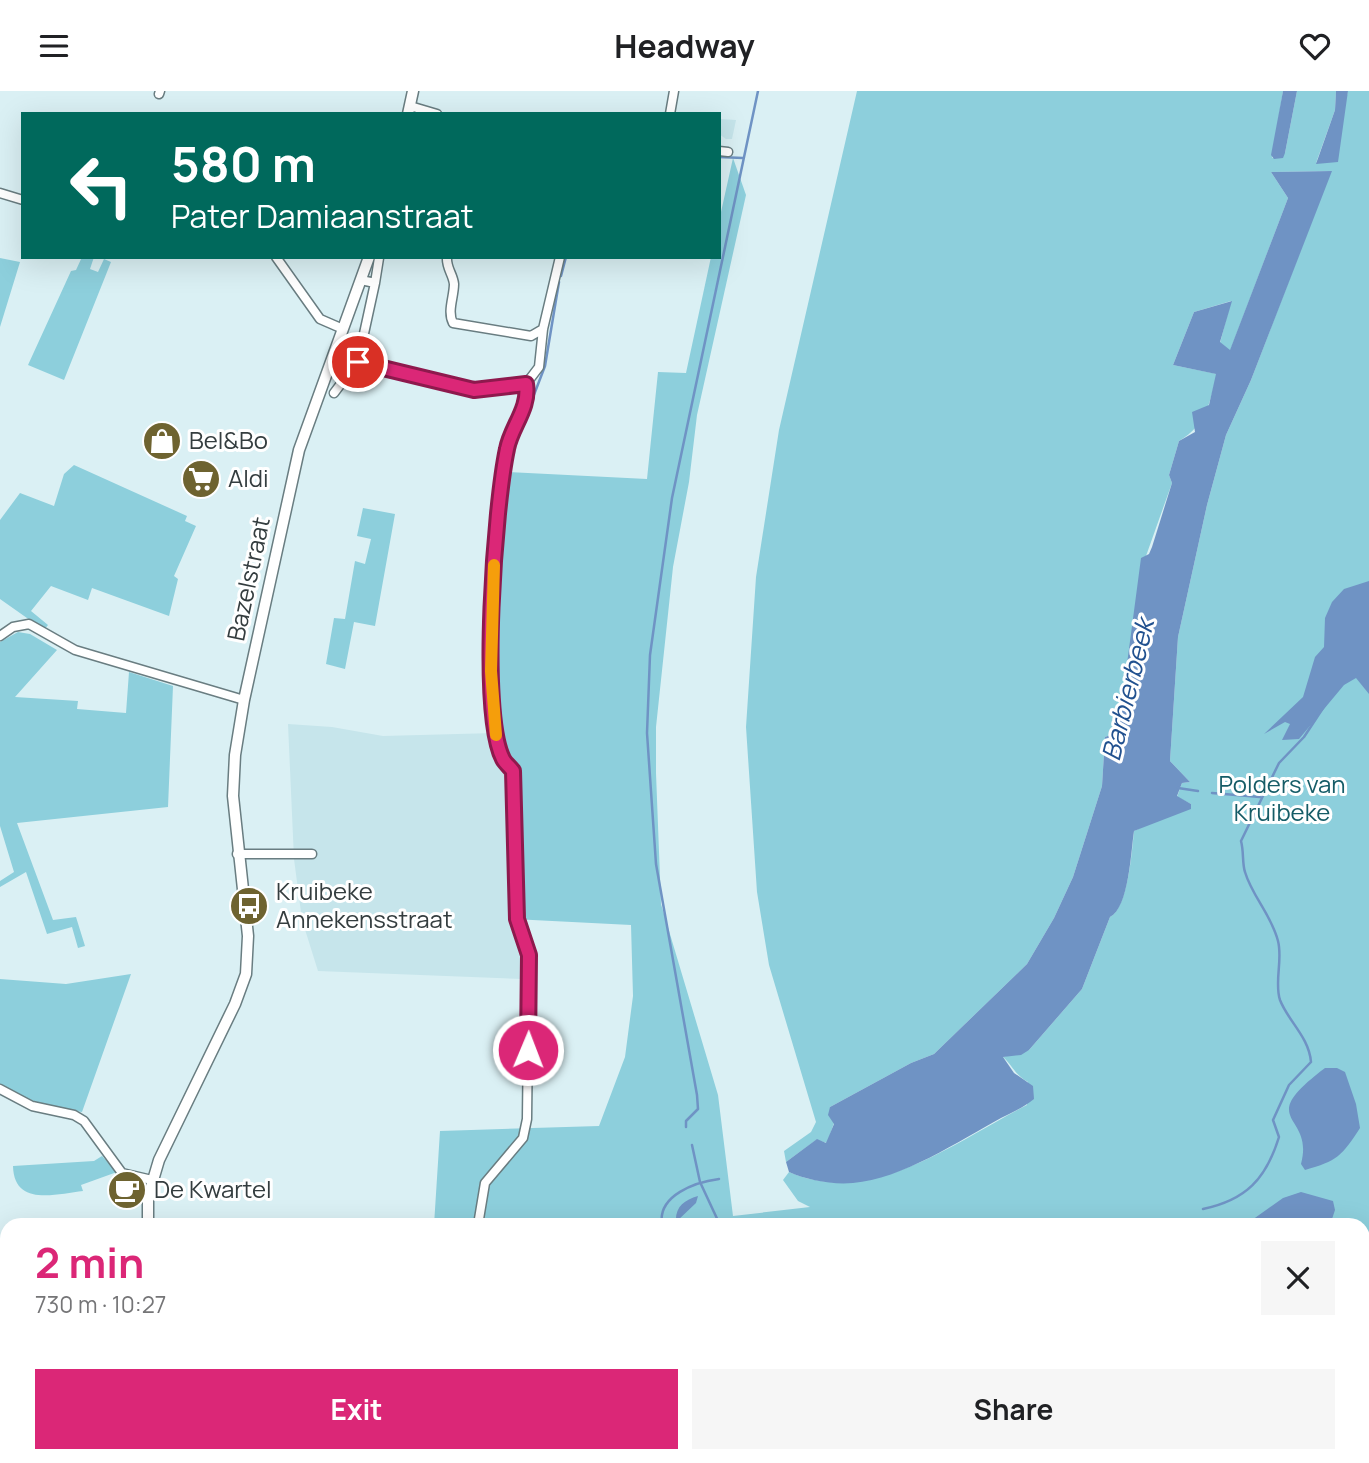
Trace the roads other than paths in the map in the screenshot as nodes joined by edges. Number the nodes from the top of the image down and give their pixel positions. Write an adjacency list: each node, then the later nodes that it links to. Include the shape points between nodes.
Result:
1 (413, 91): 3 (main road)
2 (674, 91): 4 (street)
3 (409, 110)
4 (670, 112)
5 (0, 193): 6 (street)
6 (21, 199)
7 (277, 259): 14 (street, via 320,319)
8 (368, 259): 12 (main road, Bazelstraat)
9 (379, 259): 13 (street)
10 (447, 259): 15 (street, via 453,282 453,323 531,336)
11 (560, 259): 15 (street)
12 (361, 280): 13 (street); 14 (main road, Bazelstraat)
13 (375, 283): 16 (street)
14 (343, 329): 20 (main road, Bazelstraat, via 299,450)
15 (543, 330): 17 (street, via 539,367)
16 (358, 362): 17 (street, via 474,390); 18 (street)
17 (526, 384): 26 (street, via 527,398 510,435 505,462 493,572 491,671 496,733 503,759 513,771 517,919 529,955 527,1119 523,1138 485,1183)
18 (334, 393)
19 (0, 636): 20 (street, via 29,624 75,650)
20 (244, 700): 21 (main road, Bazelstraat, via 233,796)
21 (237, 854): 22 (street); 24 (main road, Bazelstraat, via 248,936 246,974)
22 (312, 854)
23 (0, 1089): 24 (street, via 32,1106 74,1115 84,1121 122,1173)
24 (152, 1180): 25 (main road, Bazelstraat)
25 (149, 1218)
26 (479, 1218)

